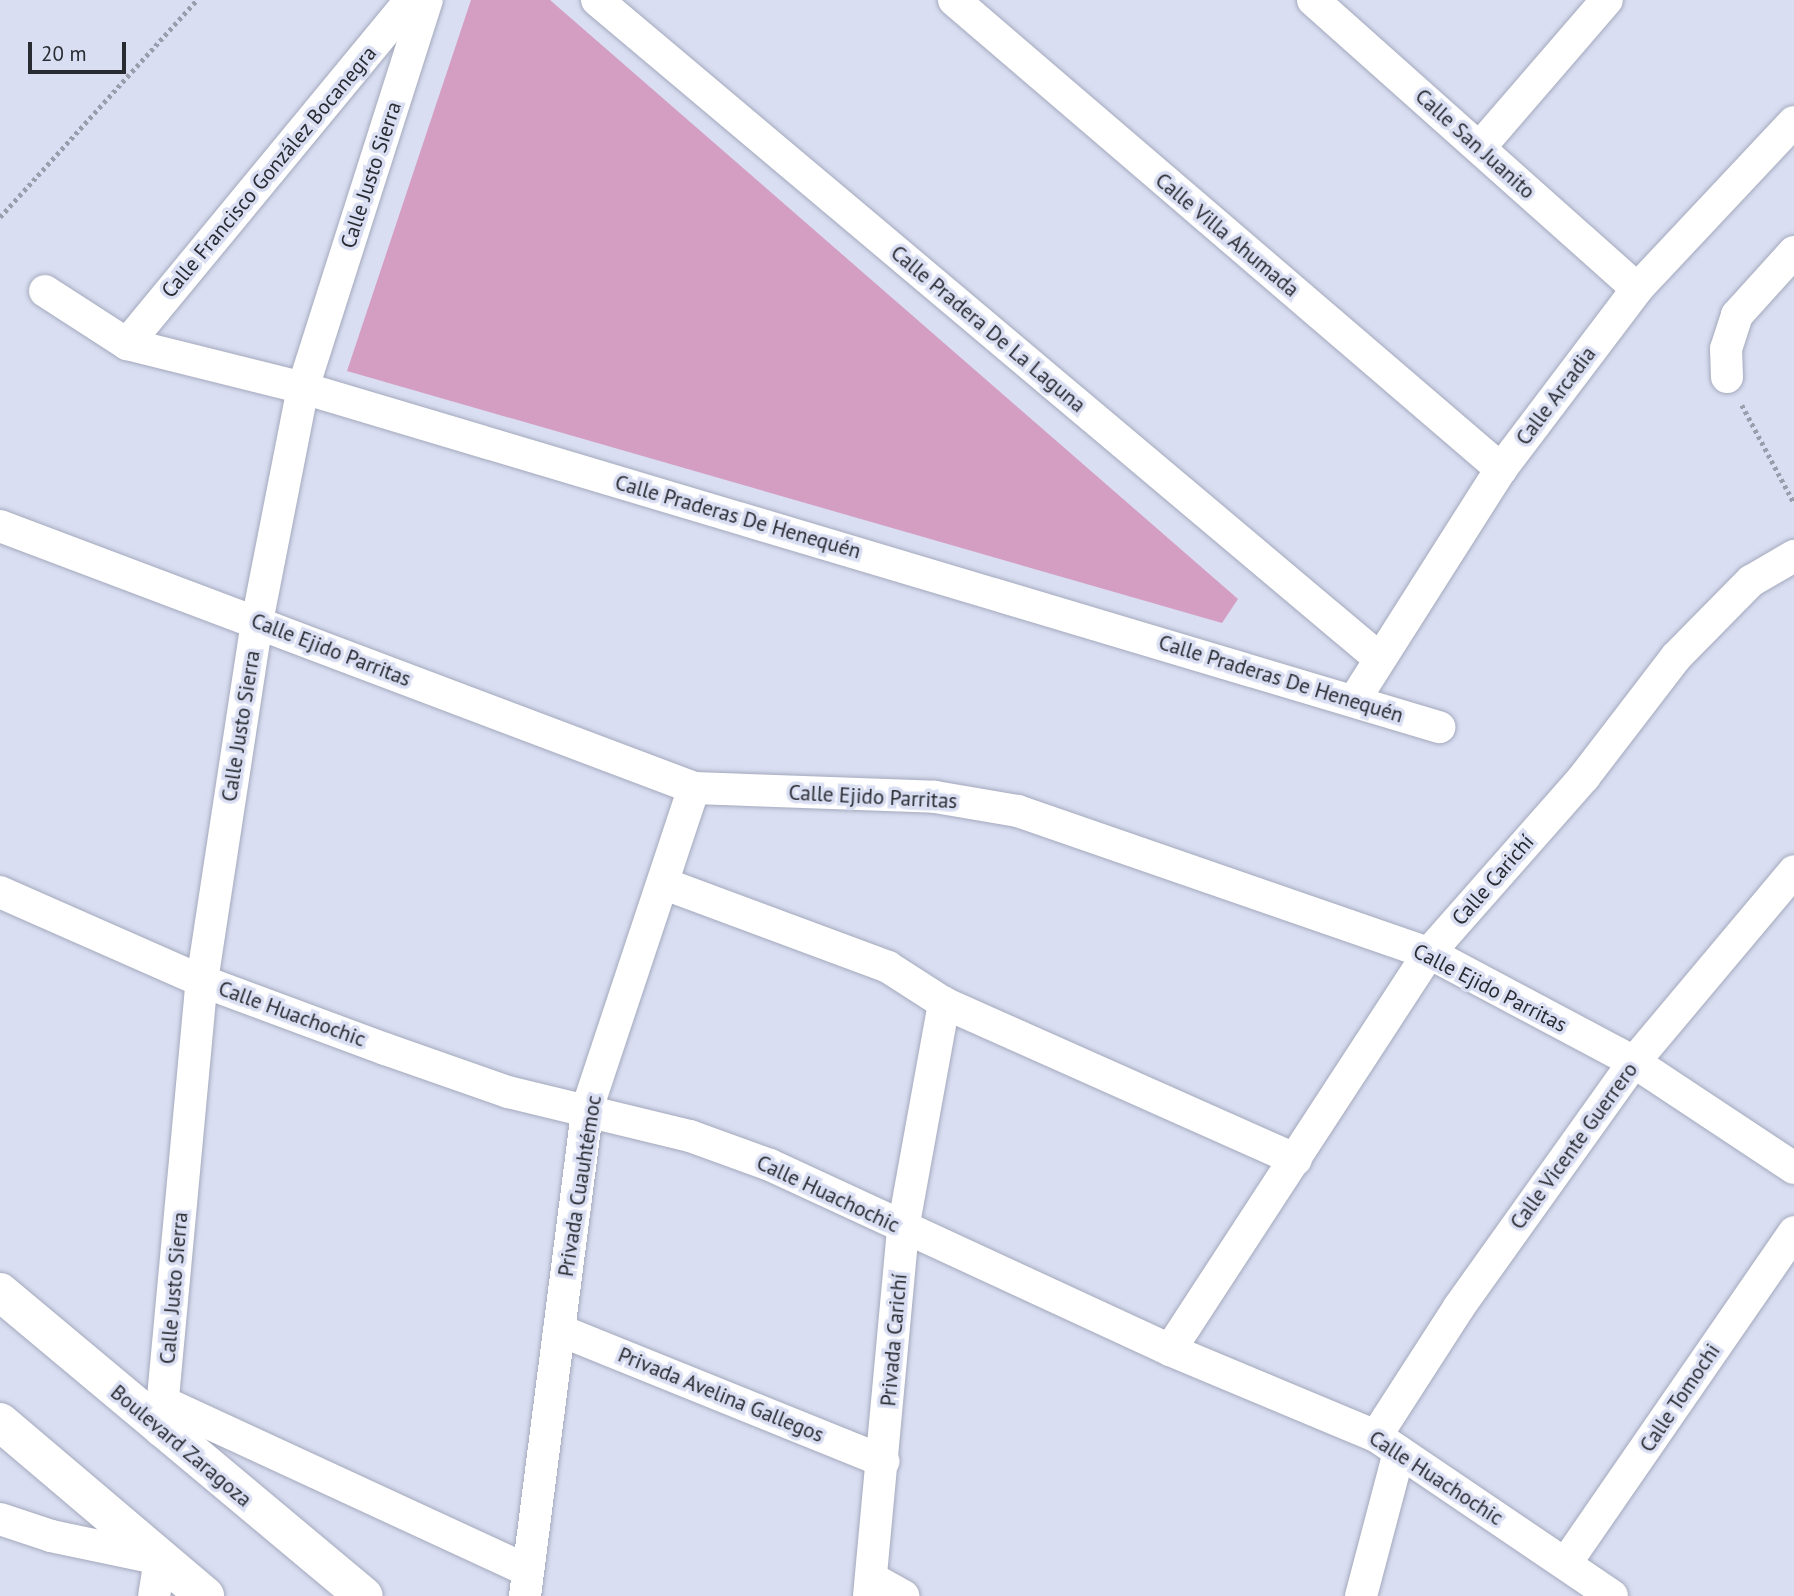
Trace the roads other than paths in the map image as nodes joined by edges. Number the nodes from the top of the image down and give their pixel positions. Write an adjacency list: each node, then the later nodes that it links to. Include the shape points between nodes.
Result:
1 (411, 0): 12 (street, Calle Francisco González Bocanegra)
2 (427, 0): 14 (street, Calle Justo Sierra)
3 (597, 0): 19 (street, Calle Pradera De La Laguna)
4 (954, 0): 15 (street, Calle Villa Ahumada)
5 (1313, 0): 8 (street, Calle San Juanito)
6 (1607, 0): 8 (street)
7 (1794, 122): 10 (street, Calle Arcadia)
8 (1480, 147): 10 (street, Calle San Juanito)
9 (1794, 252): 13 (street, via 1737,315 1726,349)
10 (1637, 289): 15 (street, Calle Arcadia)
11 (45, 291): 12 (street, Calle Praderas De Henequén)
12 (127, 344): 14 (street, Calle Praderas De Henequén)
13 (1727, 377)
14 (303, 388): 18 (street, Calle Justo Sierra); 20 (street, Calle Praderas De Henequén)
15 (1501, 469): 19 (street, Calle Arcadia)
16 (0, 526): 18 (street, Calle Ejido Parritas)
17 (1794, 556): 26 (street, Calle Carichí, via 1751,581 1676,657 1584,777)
18 (257, 622): 22 (street, Calle Ejido Parritas); 27 (street, Calle Justo Sierra)
19 (1379, 658): 20 (street, Calle Arcadia)
20 (1355, 699): 21 (street, Calle Praderas De Henequén)
21 (1439, 727)
22 (694, 788): 24 (street, Privada Cuauhtémoc); 26 (street, Calle Ejido Parritas, via 936,797 1018,811)
23 (1794, 871): 29 (street, Calle Vicente Guerrero)
24 (665, 884): 28 (street, via 888,967); 30 (street, Privada Cuauhtémoc)
25 (0, 892): 27 (street, Calle Huachochic)
26 (1429, 953): 29 (street, Calle Ejido Parritas); 31 (street, Calle Carichí)
27 (202, 981): 30 (street, Calle Huachochic, via 508,1092); 38 (street, Calle Justo Sierra)
28 (944, 1003): 31 (street); 33 (street, Privada Carichí)
29 (1634, 1062): 32 (street, Calle Ejido Parritas); 40 (street, Calle Vicente Guerrero, via 1459,1307)
30 (587, 1109): 33 (street, Calle Huachochic, via 690,1136 770,1166); 36 (street, Privada Cuauhtémoc)
31 (1296, 1160): 37 (street, Calle Carichí)
32 (1794, 1168)
33 (902, 1229): 37 (street, Calle Huachochic); 41 (street, Privada Carichí)
34 (1794, 1232): 44 (street, Calle Tomochi)
35 (0, 1292): 38 (main road, Boulevard Zaragoza)
36 (559, 1329): 41 (street, Privada Avelina Gallegos); 45 (street, Privada Cuauhtémoc)
37 (1170, 1350): 40 (street, Calle Huachochic)
38 (162, 1416): 45 (street); 49 (main road, Boulevard Zaragoza)
39 (0, 1422): 43 (main road)
40 (1388, 1444): 44 (street, Calle Huachochic); 51 (street, Calle Vicente Guerrero)
41 (884, 1461): 46 (street, Privada Carichí)
42 (0, 1519): 43 (street, via 51,1536)
43 (160, 1559): 47 (street); 48 (main road)
44 (1566, 1563): 52 (street, Calle Huachochic)
45 (525, 1583)
46 (870, 1587): 50 (street)
47 (154, 1596)
48 (205, 1596)
49 (364, 1596)
50 (903, 1596)
51 (1361, 1596)
52 (1612, 1596)

